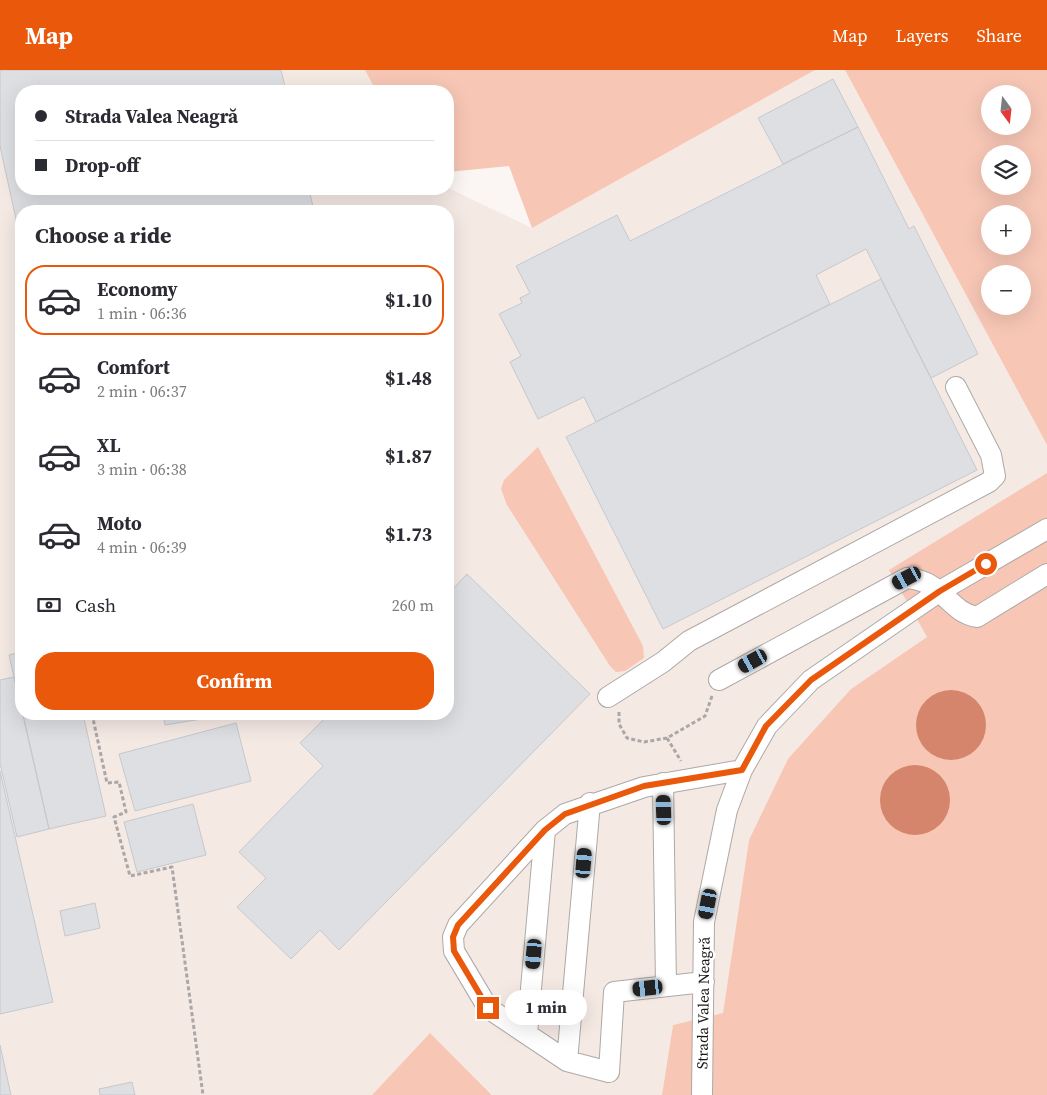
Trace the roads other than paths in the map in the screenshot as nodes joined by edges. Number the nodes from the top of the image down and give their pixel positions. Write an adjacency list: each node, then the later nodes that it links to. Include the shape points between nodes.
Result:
1 (956, 387): 6 (street, via 991,455 995,476 689,640 664,662)
2 (1047, 529): 4 (street, Strada Valea Neagră)
3 (1047, 574): 4 (street, via 978,617 966,615)
4 (940, 591): 5 (street, via 922,579 907,578); 7 (street, Strada Valea Neagră, via 811,680 766,726)
5 (719, 680)
6 (613, 694)
7 (742, 770): 8 (street); 11 (street, Strada Valea Neagră, via 727,810 704,922)
8 (663, 783): 9 (street); 12 (street)
9 (590, 803): 10 (street, via 565,814); 14 (street)
10 (545, 830): 13 (street); 13 (street, via 458,925 453,937 454,951 488,1008)
11 (704, 982): 12 (street); 15 (street, Strada Valea Neagră)
12 (666, 986): 14 (street, via 614,992 608,1072)
13 (527, 1034): 14 (street)
14 (567, 1061)
15 (702, 1095)

